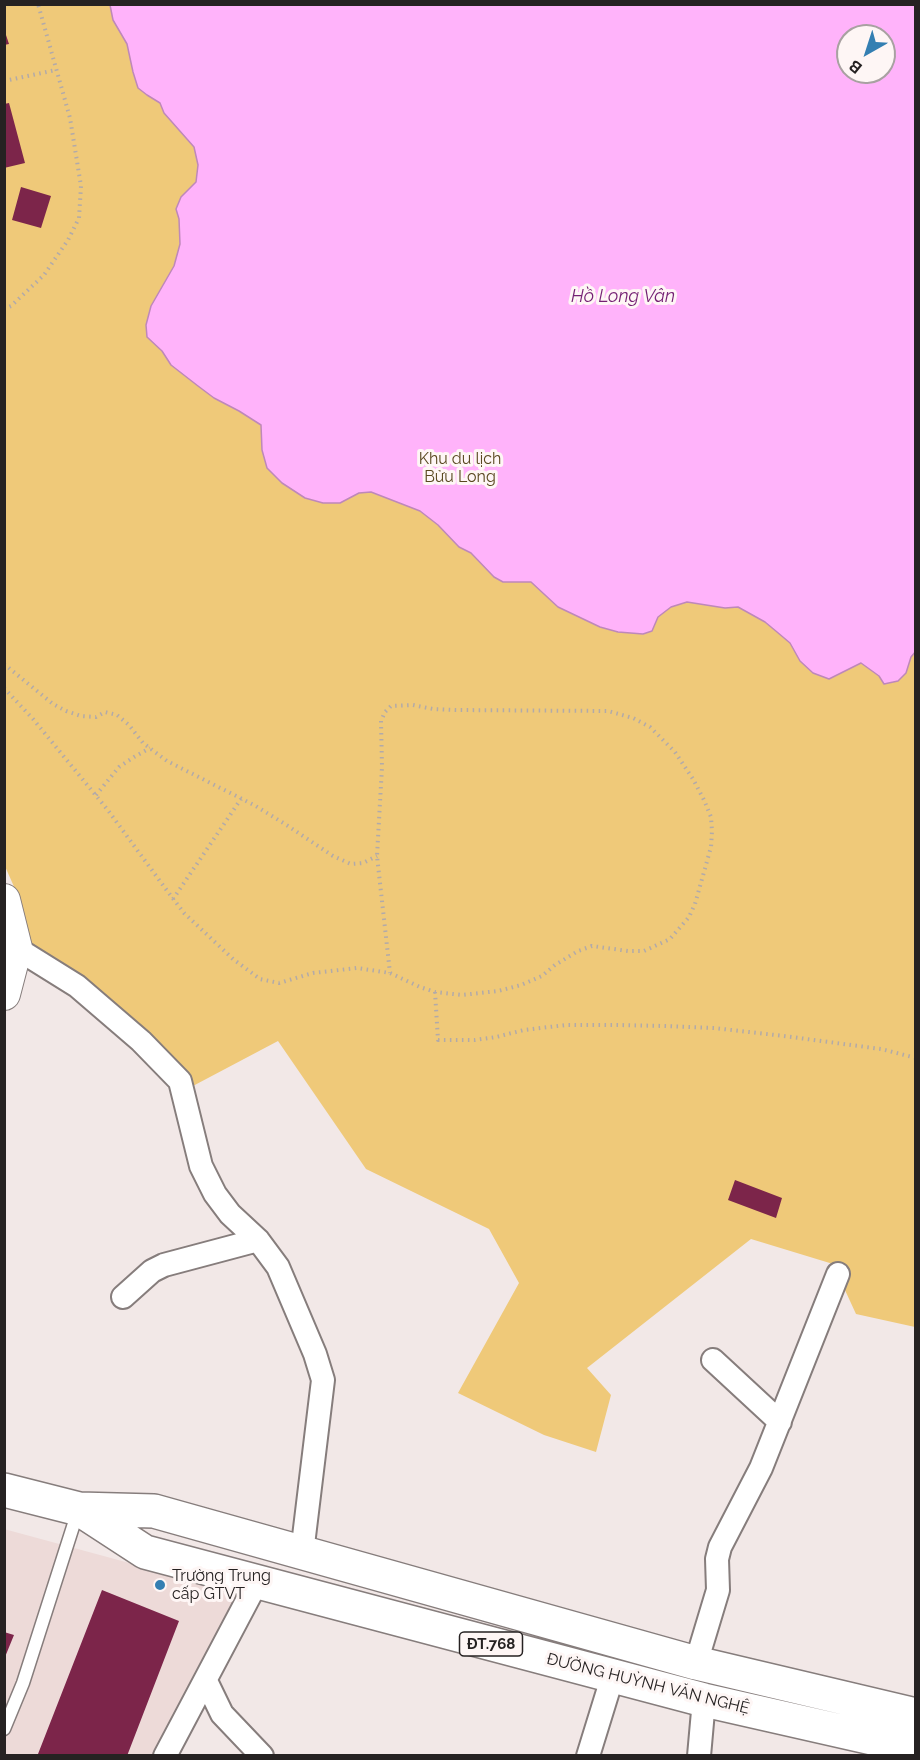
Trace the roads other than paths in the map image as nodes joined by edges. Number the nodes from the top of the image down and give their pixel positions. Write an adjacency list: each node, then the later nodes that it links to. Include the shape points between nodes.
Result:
1 (4, 900): 2 (main road)
2 (16, 948): 3 (main road); 4 (street, via 77,986 180,1081 201,1166 214,1194)
3 (4, 994)
4 (258, 1240): 6 (street, via 164,1265); 11 (street, via 278,1266 323,1380)
5 (838, 1274): 8 (street)
6 (123, 1297)
7 (713, 1360): 8 (street)
8 (780, 1422): 13 (street, via 720,1547 718,1590)
9 (4, 1490): 10 (main road, ĐƯỜNG HUỲNH VĂN NGHỆ / ĐT.768)
10 (79, 1509): 11 (main road, ĐƯỜNG HUỲNH VĂN NGHỆ / ĐT.768, via 154,1511); 12 (main road, ĐƯỜNG HUỲNH VĂN NGHỆ / ĐT.768, via 145,1552); 18 (lane, via 23,1683)
11 (302, 1553): 13 (main road, ĐƯỜNG HUỲNH VĂN NGHỆ / ĐT.768)
12 (257, 1582): 14 (main road, ĐƯỜNG HUỲNH VĂN NGHỆ / ĐT.768); 15 (street)
13 (696, 1663): 17 (main road, ĐƯỜNG HUỲNH VĂN NGHỆ / ĐT.768)
14 (613, 1675): 16 (main road, ĐƯỜNG HUỲNH VĂN NGHỆ / ĐT.768); 22 (street)
15 (206, 1681): 20 (street); 21 (street, via 222,1714)
16 (704, 1700): 19 (main road, ĐƯỜNG HUỲNH VĂN NGHỆ / ĐT.768); 23 (street)
17 (915, 1715)
18 (4, 1729)
19 (915, 1748)
20 (165, 1755)
21 (262, 1755)
22 (588, 1755)
23 (699, 1755)

